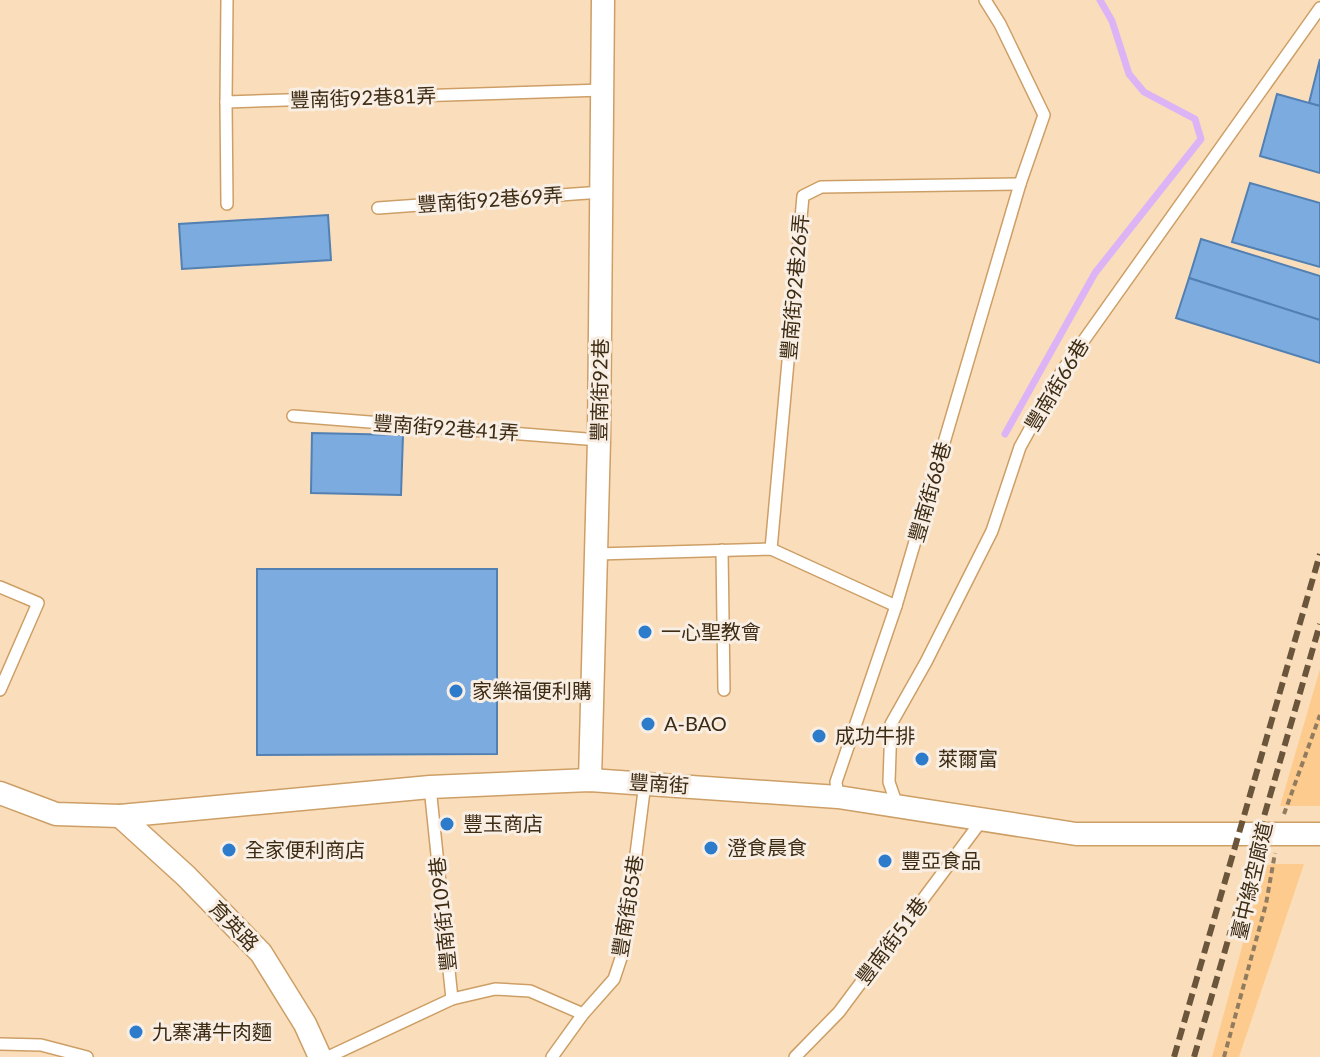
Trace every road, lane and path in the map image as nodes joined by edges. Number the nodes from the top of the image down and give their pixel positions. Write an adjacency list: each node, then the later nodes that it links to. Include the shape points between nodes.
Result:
1 (227, 0): 6 (lane)
2 (603, 0): 5 (street, 豐南街92巷)
3 (985, 0): 7 (lane, 豐南街68巷, via 1044,115)
4 (1320, 8): 26 (lane, 豐南街66巷, via 1062,371 1020,447 992,531 891,724 889,782)
5 (603, 90): 6 (lane, 豐南街92巷81弄); 8 (street, 豐南街92巷)
6 (226, 102): 9 (lane)
7 (1020, 184): 13 (lane, 豐南街92巷26弄, via 821,187 803,196); 17 (lane, 豐南街68巷)
8 (602, 192): 10 (lane, 豐南街92巷69弄); 12 (street, 豐南街92巷)
9 (227, 204)
10 (378, 208)
11 (293, 416): 12 (lane, 豐南街92巷41弄)
12 (599, 440): 15 (street, 豐南街92巷)
13 (771, 549): 14 (lane); 17 (lane)
14 (722, 550): 15 (lane); 19 (lane)
15 (597, 554): 21 (street, 豐南街92巷)
16 (0, 587): 18 (lane, via 38,603)
17 (896, 606): 25 (lane, 豐南街68巷, via 836,782)
18 (0, 690)
19 (724, 690)
20 (1320, 715): 30 (path, 臺中綠空廊道)
21 (590, 780): 22 (street, 豐南街); 23 (street, 豐南街)
22 (645, 782): 25 (street, 豐南街); 32 (lane, 豐南街85巷, via 624,949 614,979)
23 (430, 787): 27 (street, 豐南街); 31 (lane, 豐南街109巷)
24 (0, 793): 27 (street, 豐南街, via 56,814)
25 (838, 797): 26 (street, 豐南街)
26 (897, 805): 28 (street, 豐南街)
27 (120, 816): 35 (street, 育英路, via 261,953)
28 (982, 820): 30 (street, 豐南街, via 1076,834); 38 (lane, 豐南街51巷, via 839,1012)
29 (1320, 834): 30 (street, 豐南街)
30 (1278, 836): 39 (path, 臺中綠空廊道, via 1266,904)
31 (452, 999): 32 (lane, via 495,989 530,991); 36 (lane, 豐南街109巷)
32 (583, 1014): 37 (lane, 豐南街85巷)
33 (0, 1044): 34 (lane, via 41,1045)
34 (87, 1057)
35 (320, 1057)
36 (328, 1057)
37 (552, 1057)
38 (795, 1057)
39 (1224, 1057)

